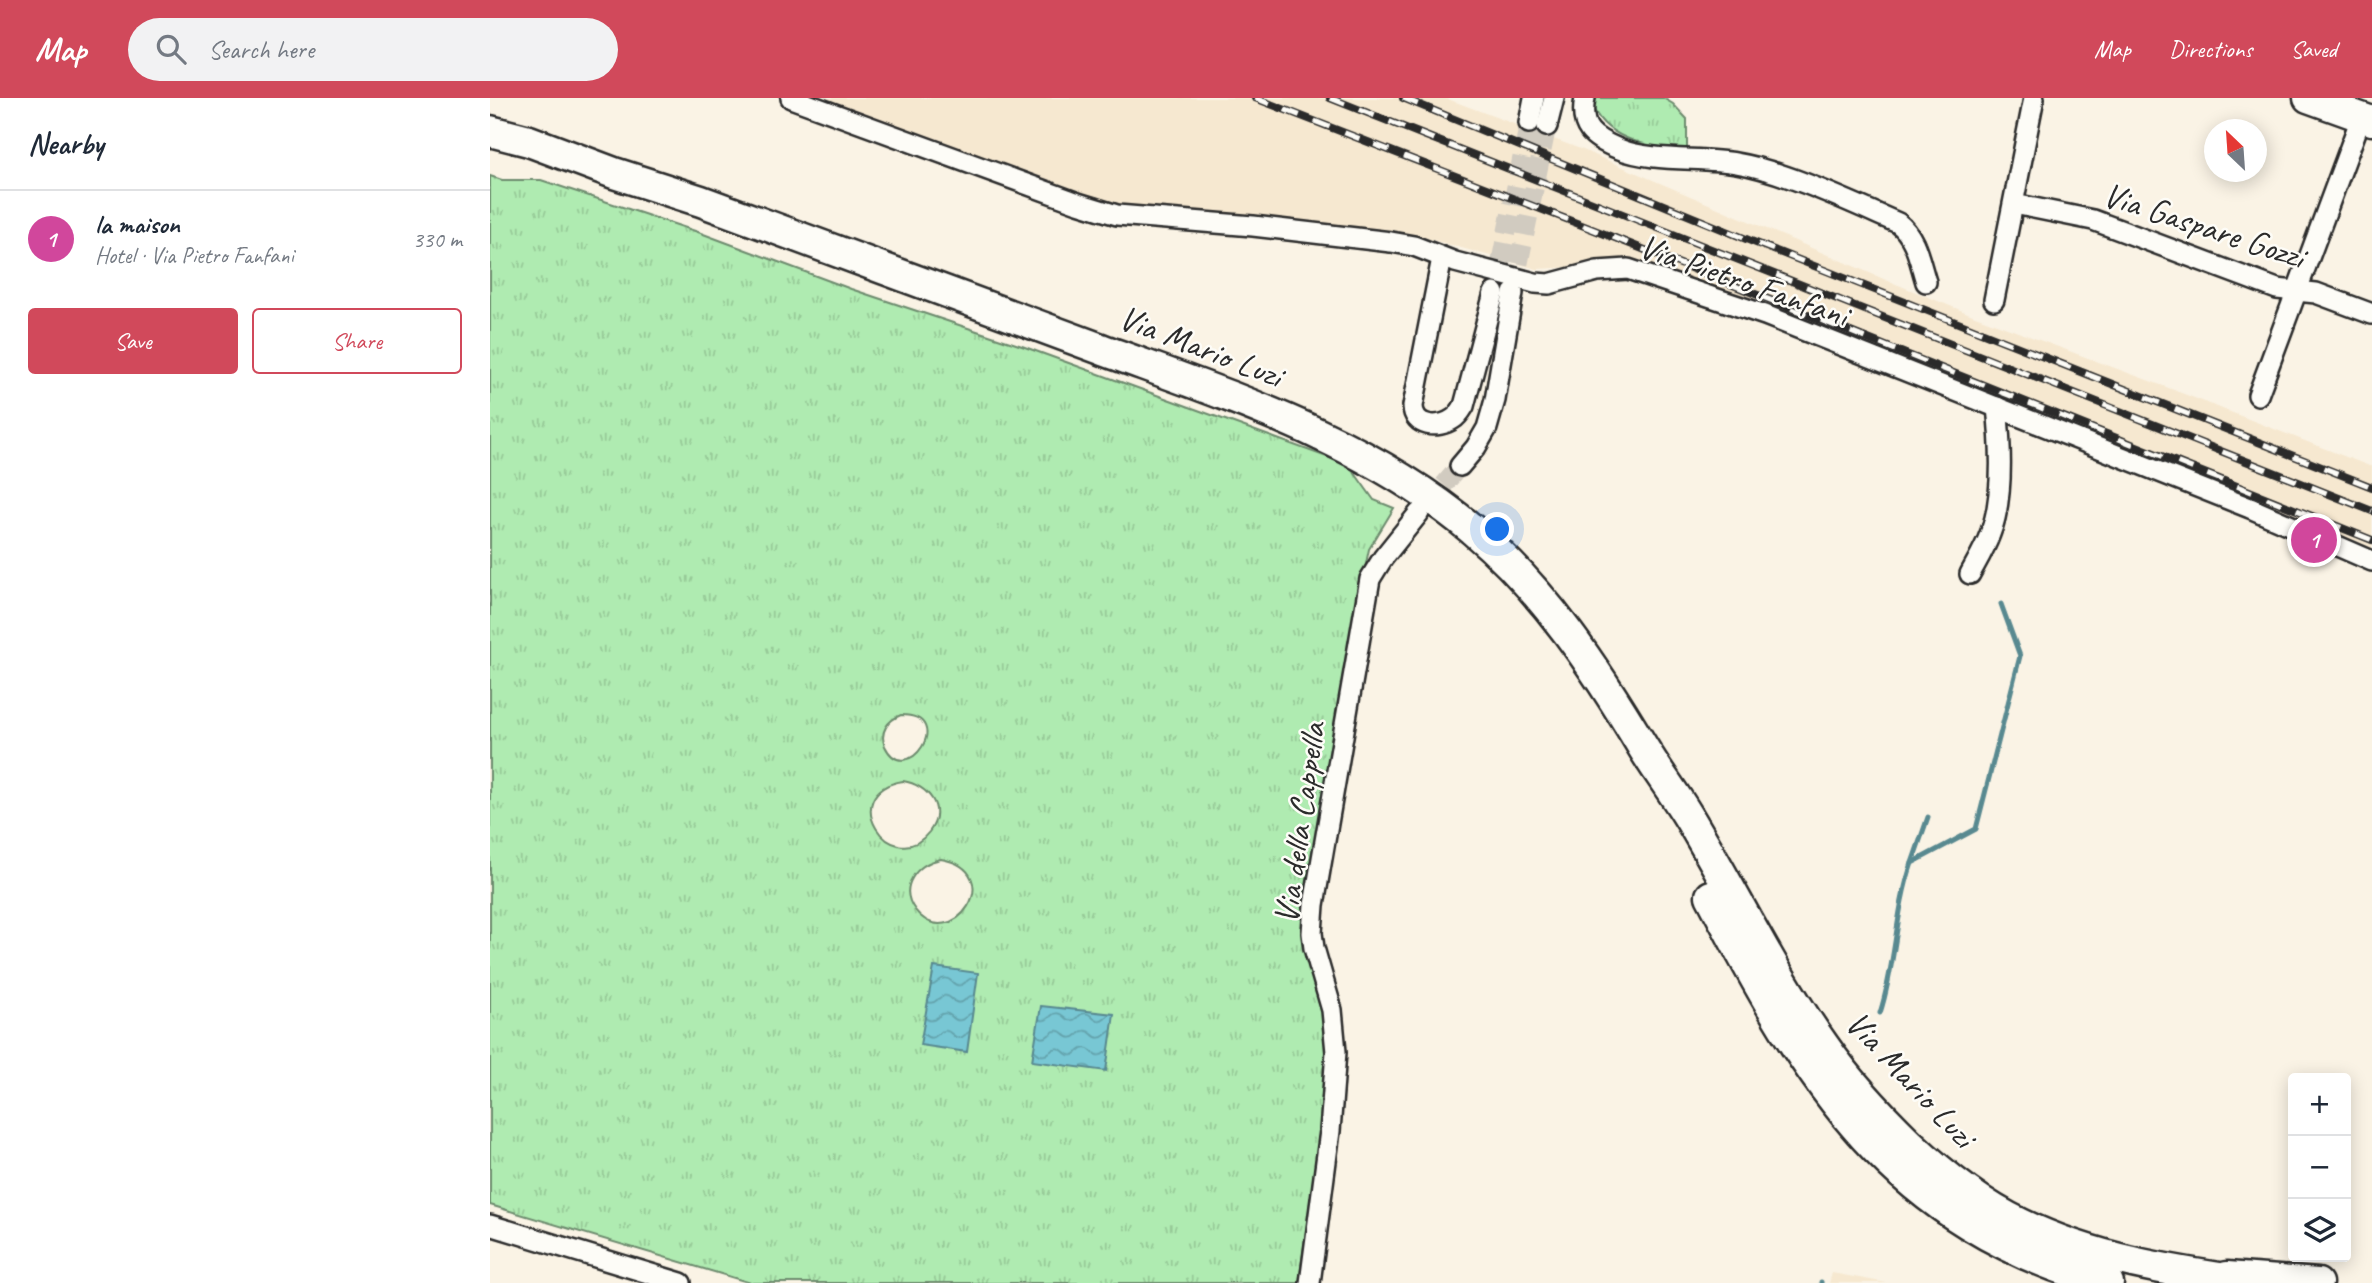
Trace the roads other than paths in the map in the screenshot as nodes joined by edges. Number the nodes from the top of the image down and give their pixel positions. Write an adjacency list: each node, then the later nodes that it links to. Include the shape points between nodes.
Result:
1 (791, 98): 12 (street, Via Pietro Fanfani, via 1117,215 1391,242)
2 (1534, 98): 3 (street, via 1538,125)
3 (1553, 98)
4 (1585, 98): 13 (street, via 1586,127 1620,149 1738,163 1898,223 1914,242)
5 (2034, 98): 11 (street)
6 (2308, 98): 7 (main road)
7 (2368, 121): 14 (street)
8 (490, 131): 10 (main road, Via Mario Luzi)
9 (490, 146): 10 (main road, Via Mario Luzi)
10 (614, 173): 23 (main road, Via Mario Luzi, via 1216,392 1357,453 1470,528 1520,574 1590,661)
11 (2014, 204): 14 (street, Via Gaspare Gozzi, via 2093,220 2277,289); 15 (street)
12 (1442, 258): 18 (street, Via Pietro Fanfani, via 1549,284 1597,271 1628,269 1766,315); 19 (street, via 1413,406 1419,421 1442,424 1464,406 1504,293 1489,421)
13 (1926, 282)
14 (2297, 290): 16 (street, Via Gaspare Gozzi); 17 (street)
15 (1994, 300)
16 (2372, 314)
17 (2258, 395)
18 (1997, 407): 21 (street, Via Pietro Fanfani); 22 (street, via 1999,488 1991,532)
19 (1460, 466)
20 (1419, 513): 27 (street, Via della Cappella, via 1370,579 1314,905 1312,933 1332,1010 1336,1052)
21 (2372, 561)
22 (1970, 574)
23 (1648, 755): 25 (main road, Via Mario Luzi, via 1797,1006 1846,1076 1929,1163 2018,1223 2105,1255); 28 (main road, Via Mario Luzi, via 1694,863 1772,1008 1802,1058 1853,1126 1918,1189 1965,1223 2041,1261)
24 (490, 1225): 26 (street)
25 (2177, 1272): 29 (main road, Via Mario Luzi); 30 (main road)
26 (681, 1283)
27 (1310, 1283)
28 (2108, 1283)
29 (2251, 1283)
30 (2318, 1283)

